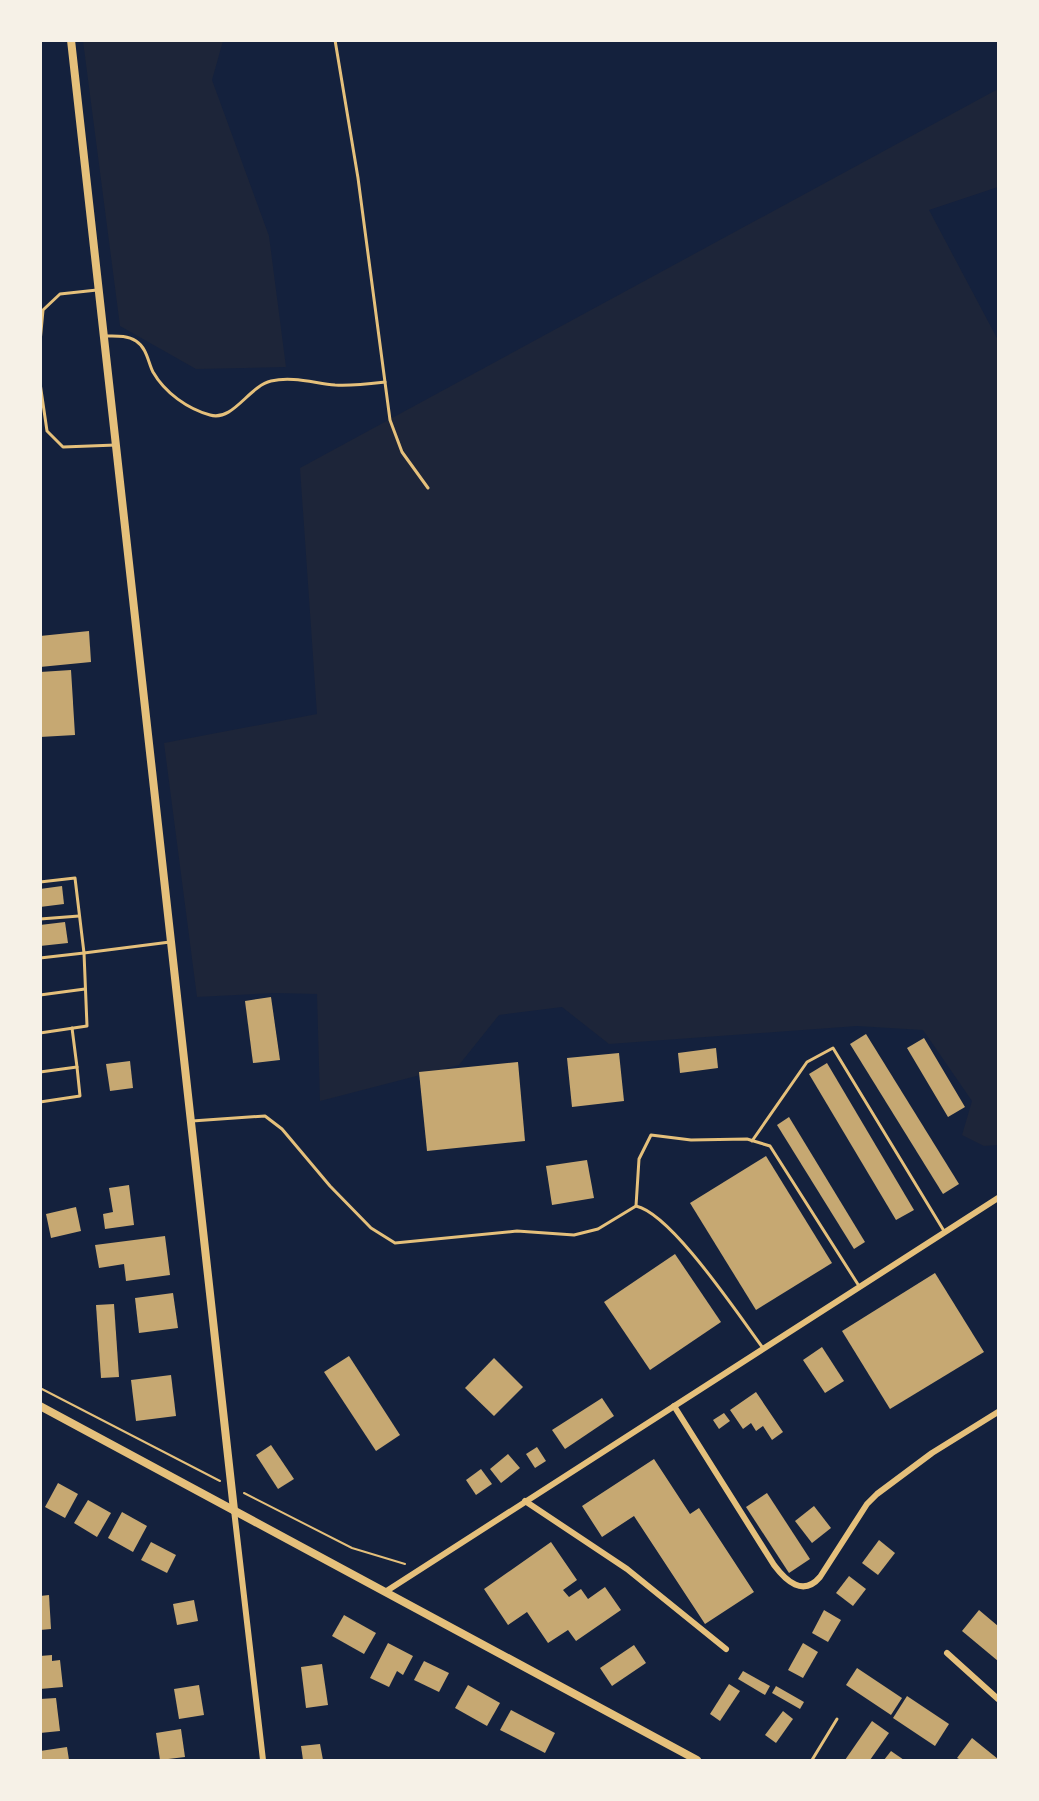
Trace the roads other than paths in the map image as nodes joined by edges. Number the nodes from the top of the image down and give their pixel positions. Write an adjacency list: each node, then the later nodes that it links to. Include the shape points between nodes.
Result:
1 (70, 40): 3 (street)
2 (335, 40): 6 (lane)
3 (98, 290): 4 (street); 5 (lane, via 60,294 44,310)
4 (104, 335): 6 (lane, via 136,340 167,390 190,407 216,417 226,414 270,381 345,386); 8 (street)
5 (40, 342)
6 (385, 382): 9 (lane, via 397,440)
7 (40, 383): 8 (lane, via 47,431 63,447)
8 (116, 446): 13 (street)
9 (428, 488)
10 (40, 882): 11 (lane, via 75,878)
11 (79, 916): 12 (lane); 14 (lane)
12 (40, 919)
13 (171, 942): 14 (lane); 23 (street)
14 (84, 953): 15 (lane); 16 (lane)
15 (40, 958)
16 (85, 989): 17 (lane); 18 (lane, via 87,1026)
17 (40, 995)
18 (72, 1029): 19 (lane); 20 (lane)
19 (40, 1033)
20 (77, 1067): 21 (lane); 22 (lane, via 80,1096)
21 (40, 1072)
22 (40, 1102)
23 (192, 1121): 26 (lane, via 265,1116 282,1129 371,1228 395,1243 517,1231 574,1235 598,1229); 34 (street)
24 (752, 1141): 26 (lane, via 651,1135 639,1159); 27 (lane, via 807,1062 833,1048); 28 (lane, via 770,1146)
25 (999, 1198): 27 (street)
26 (636, 1206): 29 (lane, via 647,1209 678,1237)
27 (944, 1231): 28 (street)
28 (859, 1286): 29 (street)
29 (764, 1348): 31 (street)
30 (40, 1406): 34 (street)
31 (674, 1406): 32 (street, via 774,1565 797,1587 807,1587 820,1577 867,1504 884,1488); 33 (street)
32 (999, 1412)
33 (525, 1501): 35 (street); 36 (street, via 627,1569)
34 (234, 1509): 35 (street); 40 (street)
35 (386, 1592): 41 (street)
36 (726, 1649)
37 (948, 1653): 38 (street)
38 (999, 1699)
39 (837, 1719): 42 (lane)
40 (263, 1761)
41 (697, 1761)
42 (812, 1761)

